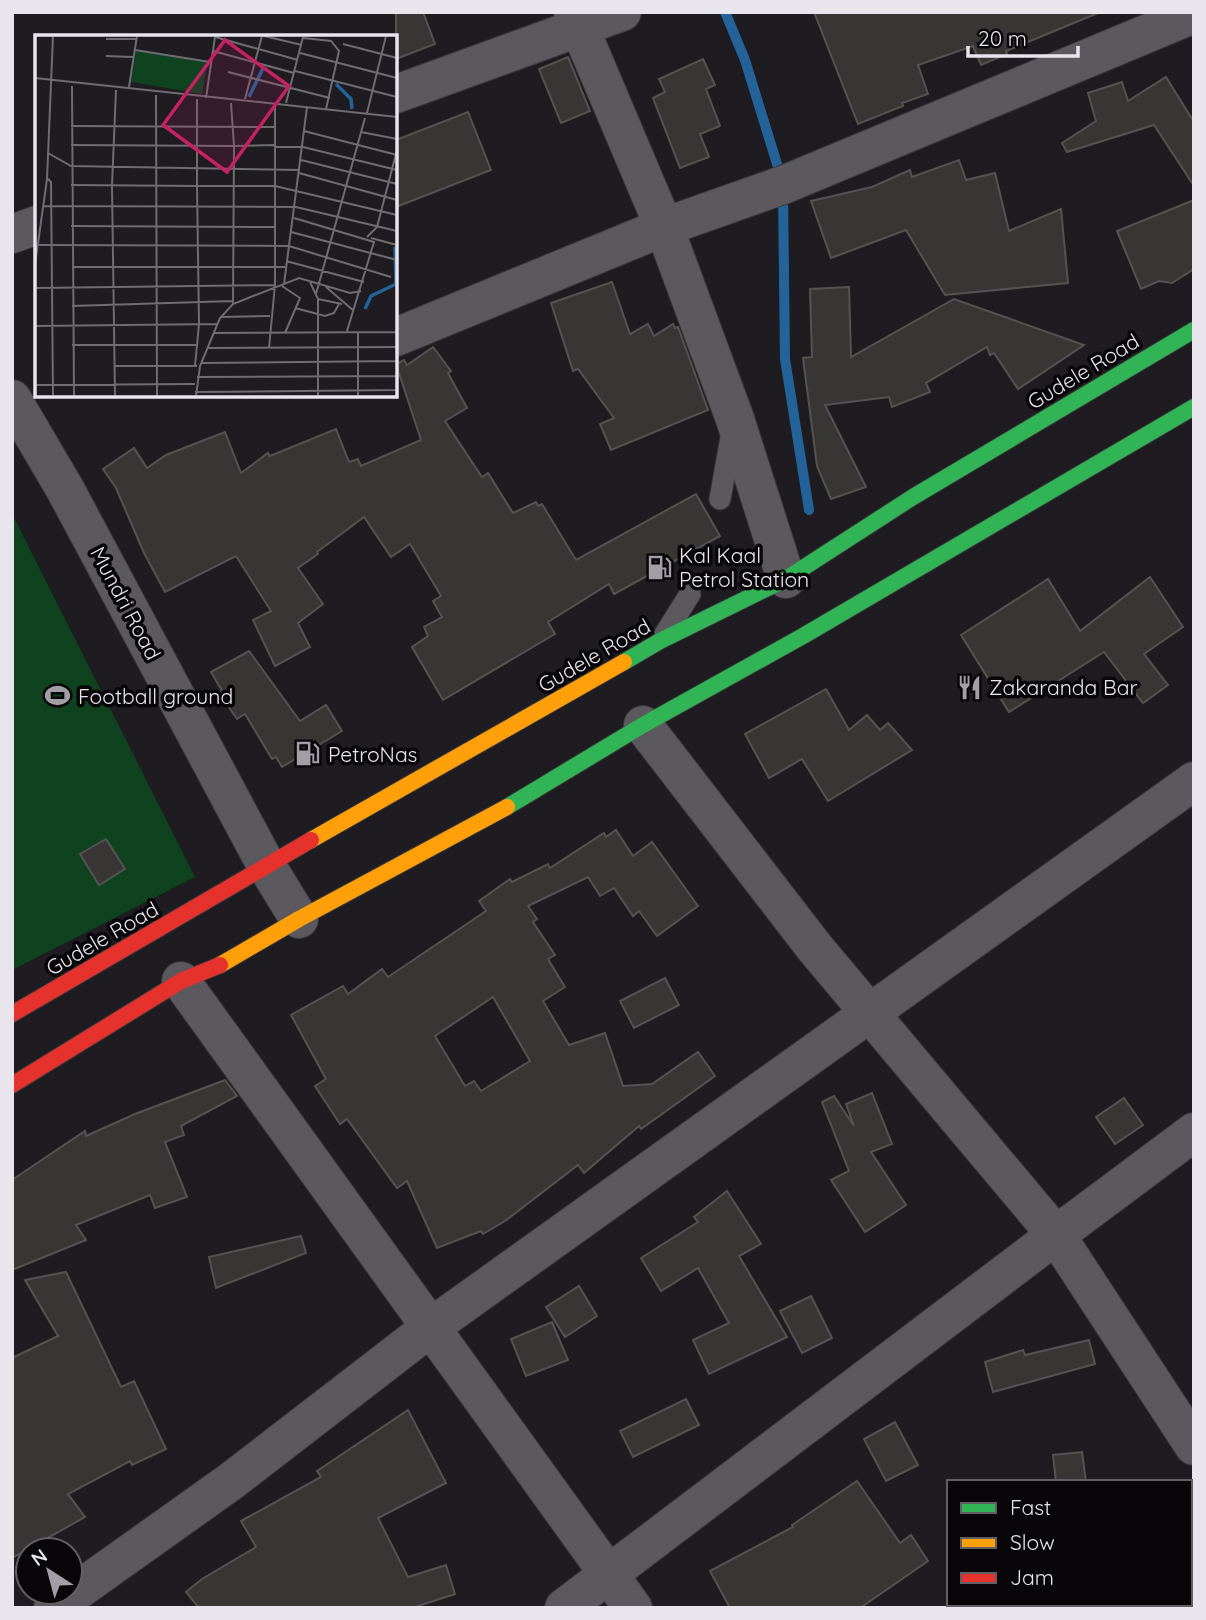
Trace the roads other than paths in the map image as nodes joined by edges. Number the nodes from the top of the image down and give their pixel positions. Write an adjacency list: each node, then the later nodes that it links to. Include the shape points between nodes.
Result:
1 (622, 12): 3 (street)
2 (1194, 14): 6 (street, via 783,185)
3 (576, 20): 4 (street); 6 (street)
4 (397, 94)
5 (35, 226): 7 (street)
6 (664, 227): 9 (street); 12 (street)
7 (12, 234)
8 (1194, 330): 14 (highway, Gudele Road, via 913,497)
9 (397, 337)
10 (14, 407): 19 (street, Mundri Road, via 65,489)
11 (1194, 407): 17 (highway)
12 (735, 419): 13 (lane); 14 (street)
13 (720, 499)
14 (786, 579): 16 (highway, Gudele Road)
15 (690, 594): 16 (lane)
16 (660, 641): 19 (highway, Gudele Road)
17 (643, 725): 20 (highway, via 511,805); 23 (street)
18 (1194, 781): 23 (street)
19 (266, 865): 20 (street, Mundri Road); 22 (highway, Gudele Road)
20 (299, 919): 21 (highway, via 225,963)
21 (181, 981): 24 (highway); 27 (street)
22 (12, 1013)
23 (870, 1013): 26 (street); 27 (street)
24 (12, 1085)
25 (1194, 1132): 26 (street)
26 (1056, 1235): 28 (street); 29 (street)
27 (431, 1328): 29 (street); 30 (street, via 230,1482)
28 (1194, 1446)
29 (609, 1575): 31 (street); 32 (street)
30 (53, 1608)
31 (565, 1608)
32 (633, 1608)

